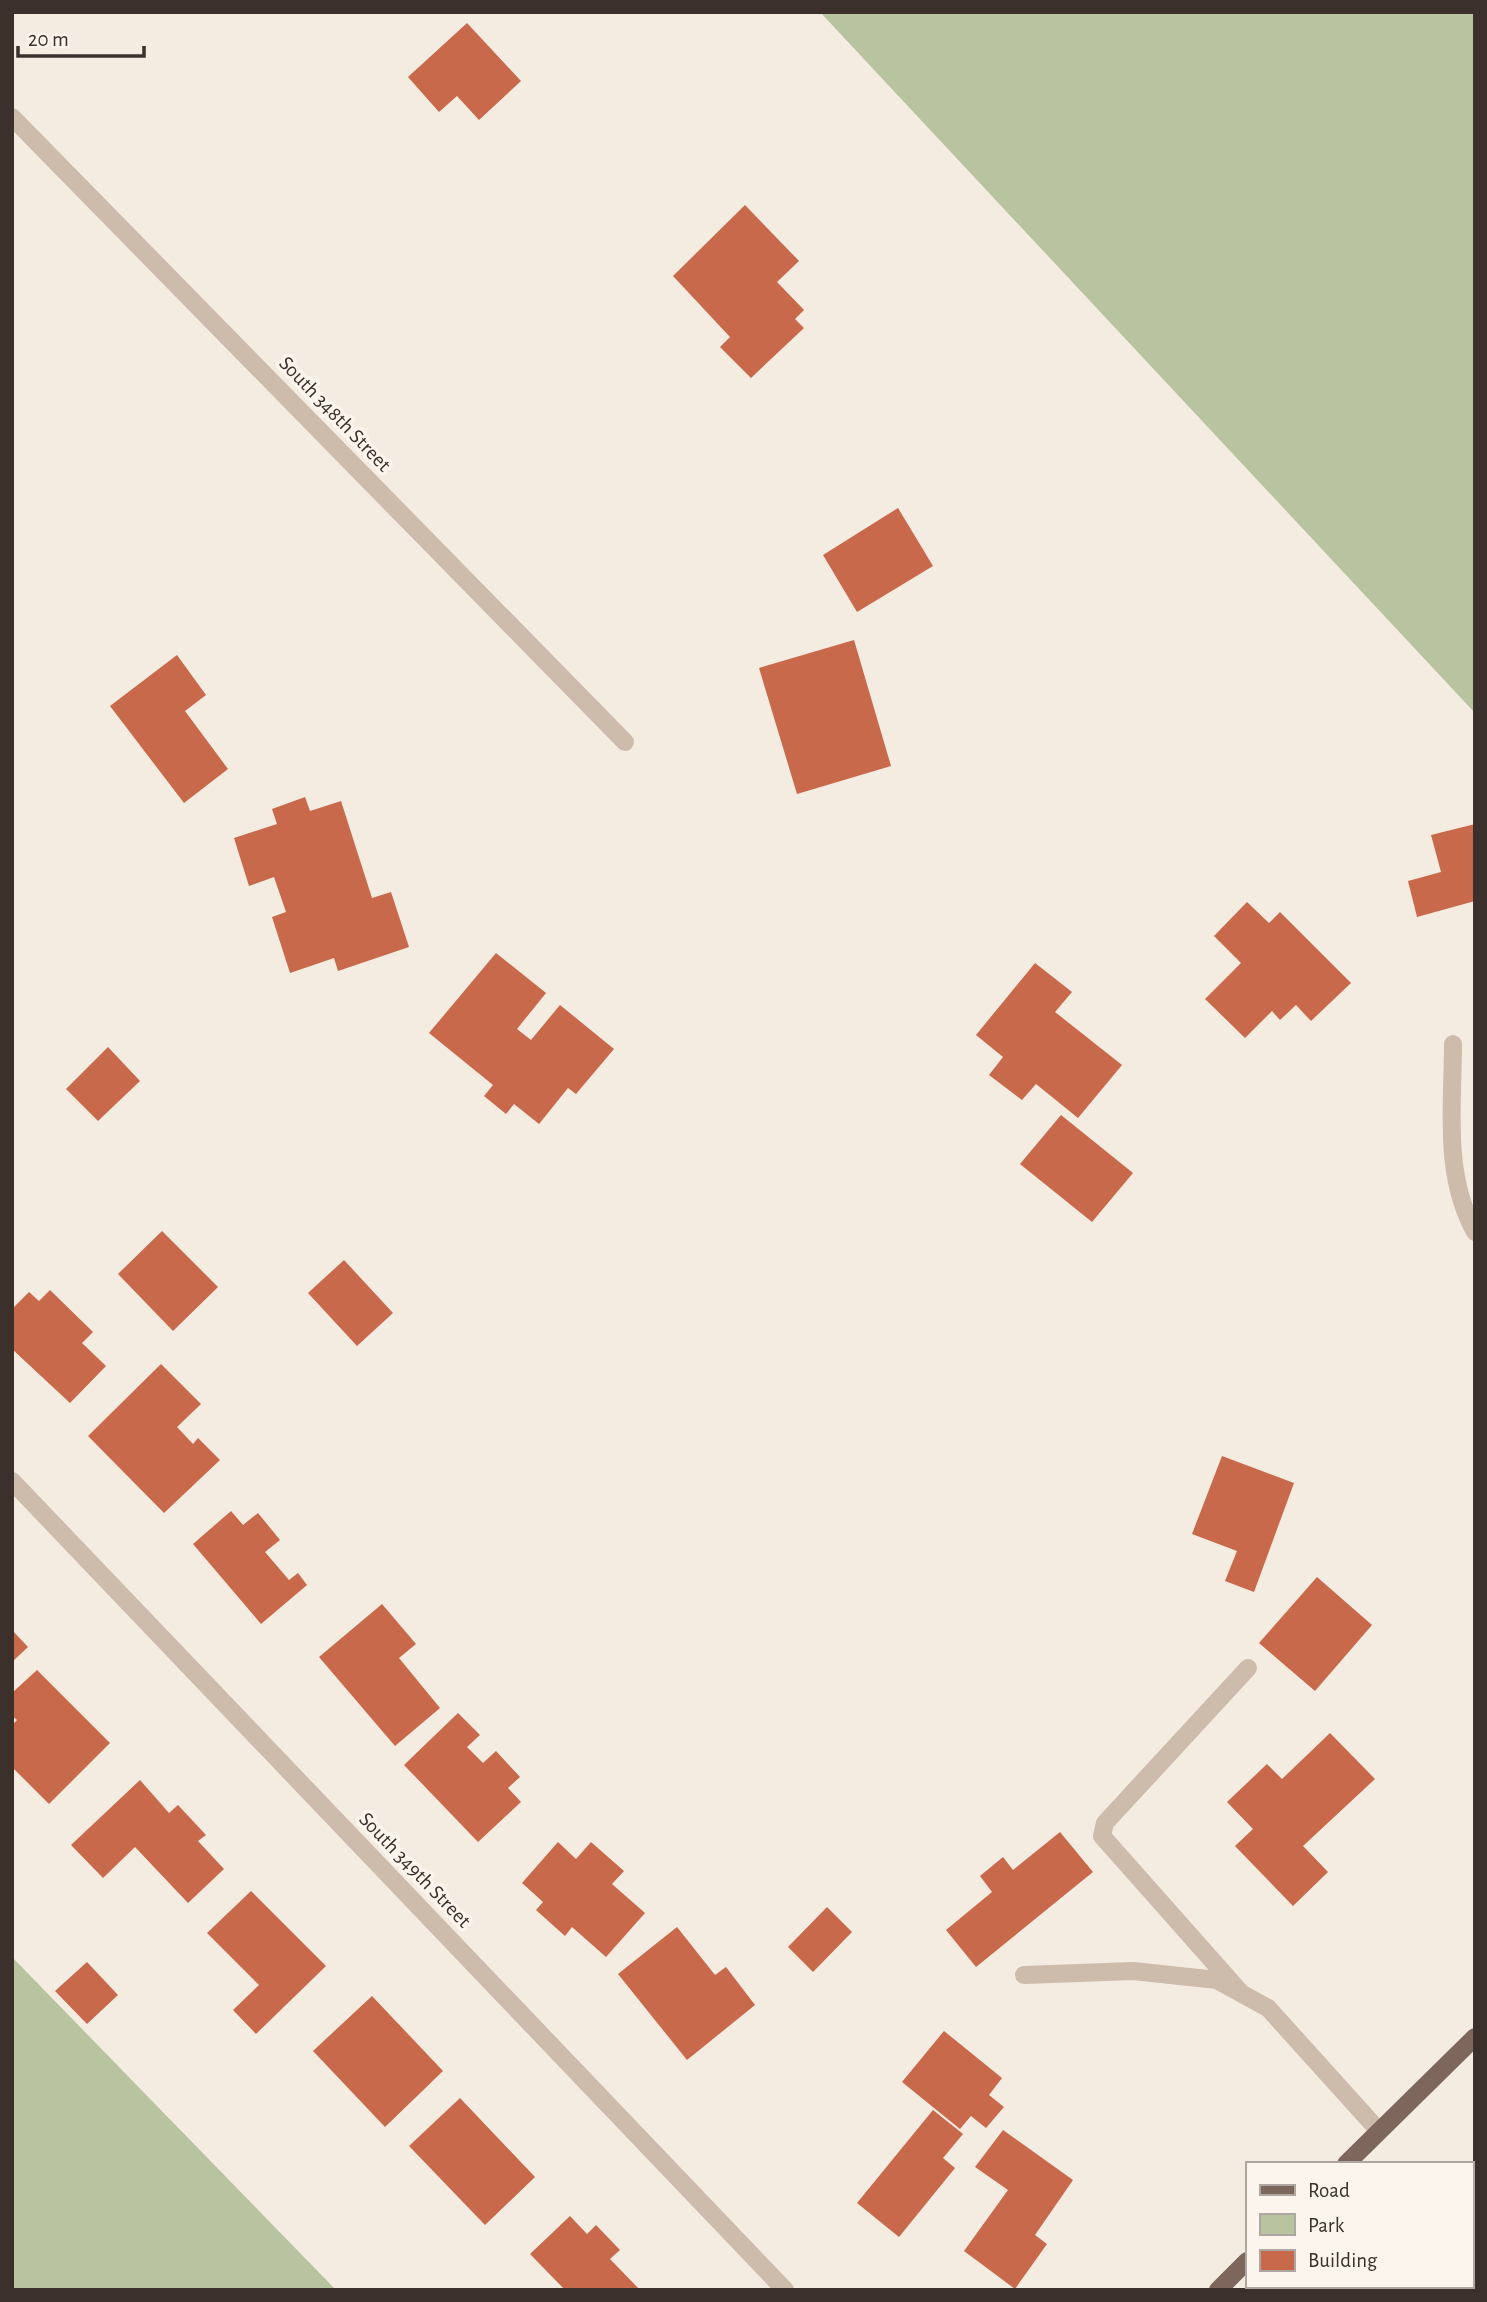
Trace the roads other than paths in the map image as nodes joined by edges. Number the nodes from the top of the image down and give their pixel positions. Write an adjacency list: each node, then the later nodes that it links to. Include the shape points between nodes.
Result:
1 (12, 117): 2 (street, South 348th Street)
2 (625, 742)
3 (1453, 1044): 4 (street, via 1452,1155 1459,1196)
4 (1475, 1232)
5 (12, 1481): 13 (street, South 349th Street)
6 (1248, 1668): 8 (street, via 1105,1823 1102,1836)
7 (1024, 1975): 8 (street, via 1133,1971 1217,1980)
8 (1242, 1994): 10 (street, via 1268,2008)
9 (1475, 2037): 10 (main road)
10 (1379, 2131): 11 (main road)
11 (1348, 2162)
12 (1246, 2262): 14 (main road)
13 (785, 2290)
14 (1218, 2290)

